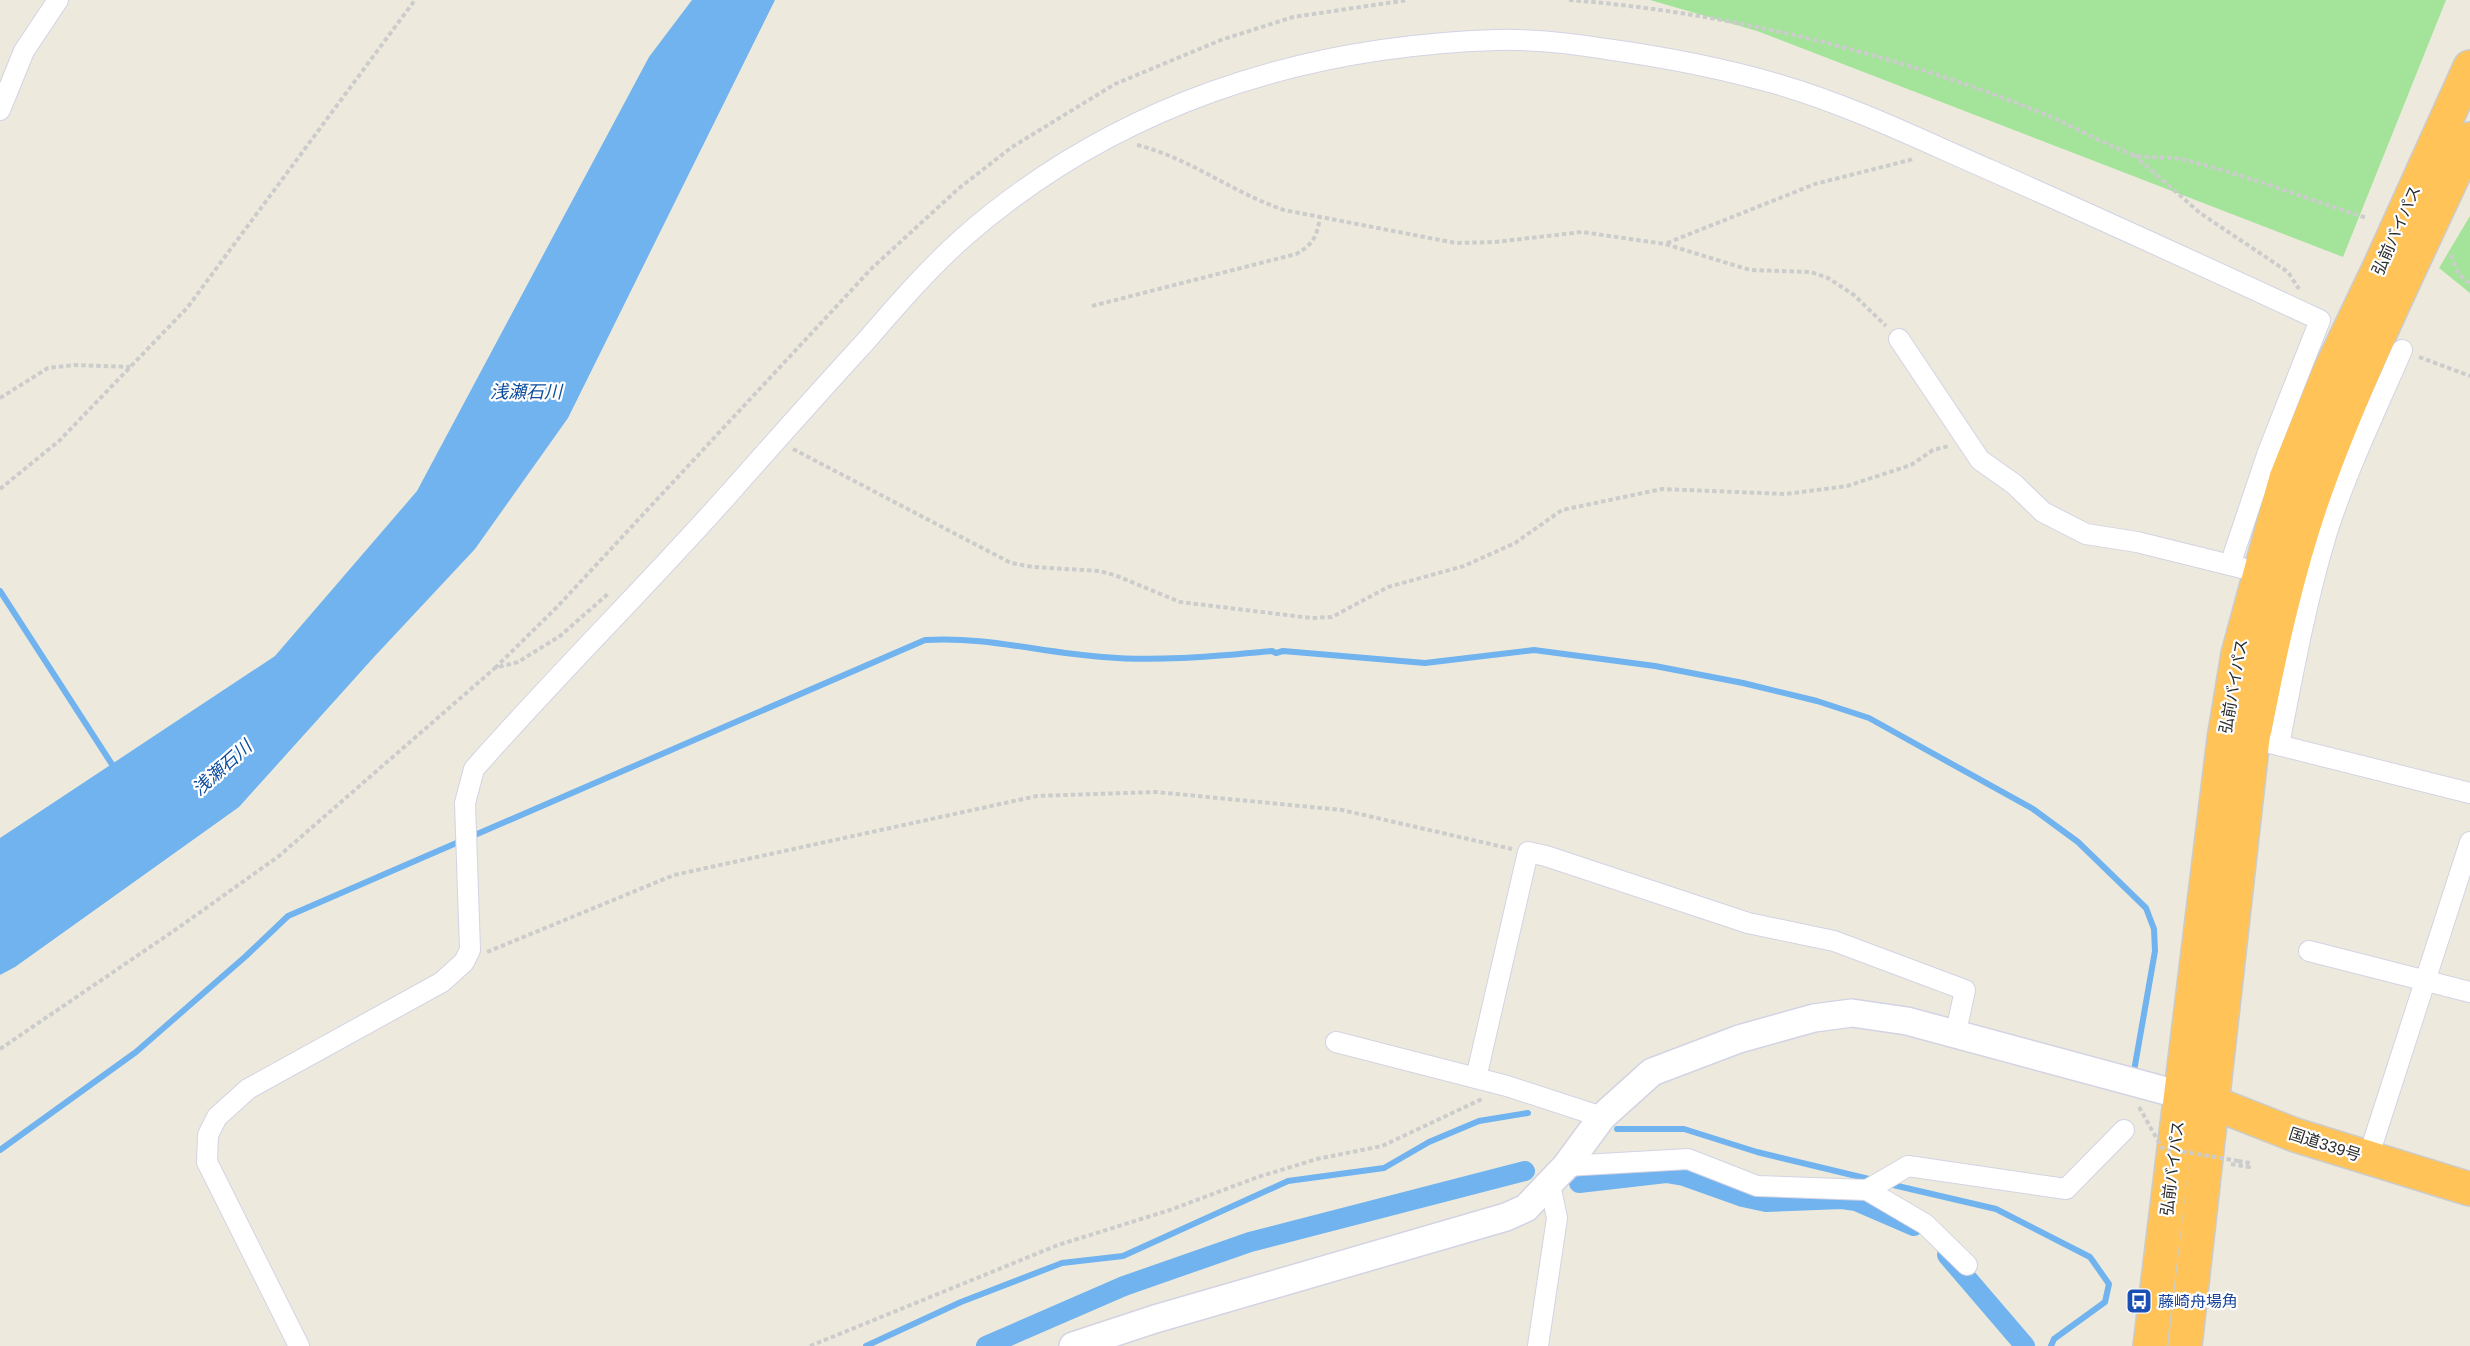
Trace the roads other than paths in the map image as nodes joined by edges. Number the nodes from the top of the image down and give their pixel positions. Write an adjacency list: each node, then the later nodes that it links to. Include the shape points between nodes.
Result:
1 (58, 0): 3 (street, via 24,51)
2 (2470, 67): 5 (highway, 弘前バイパス)
3 (0, 110)
4 (2470, 140): 5 (highway, 弘前バイパス)
5 (2393, 274): 8 (highway, 弘前バイパス, via 2317,486)
6 (1899, 339): 8 (street, via 1980,460 2021,489 2043,512 2086,534 2137,542)
7 (2402, 350): 9 (street, via 2328,531)
8 (2259, 572): 9 (highway, 弘前バイパス, via 2268,660); 18 (highway, 弘前バイパス, via 2238,654 2224,740); 27 (street, via 2268,452 2320,320 1932,144 1834,103 1712,66 1568,43 1500,39 1350,53 1229,84 1172,106 1112,134 1043,176 961,240 909,292 664,567 474,769 465,803 470,950 464,962 442,982 248,1089 217,1117 208,1135 207,1162)
9 (2266, 742): 10 (street); 18 (highway, 弘前バイパス)
10 (2470, 793)
11 (2470, 842): 13 (street)
12 (2309, 951): 13 (street)
13 (2425, 980): 14 (street); 21 (street)
14 (2470, 992)
15 (1956, 1032): 17 (street, via 1965,990 1834,941 1749,923 1528,852); 18 (street); 19 (street, via 1852,1013 1814,1018 1739,1039 1652,1072)
16 (1336, 1042): 17 (street)
17 (1476, 1078): 19 (street)
18 (2196, 1099): 21 (highway, 国道339号); 30 (highway, 弘前バイパス); 31 (highway, 弘前バイパス)
19 (1602, 1117): 22 (street)
20 (2124, 1130): 24 (street, via 2066,1189 1908,1166)
21 (2368, 1158): 23 (highway, 国道339号)
22 (1558, 1175): 24 (street, via 1688,1159 1756,1186); 26 (street, via 1526,1208 1506,1217); 29 (street, via 1557,1218)
23 (2470, 1189)
24 (1867, 1190): 25 (street, via 1925,1224)
25 (1967, 1265)
26 (1127, 1337): 28 (street)
27 (299, 1346)
28 (1073, 1346)
29 (1538, 1346)
30 (2150, 1346)
31 (2185, 1346)

